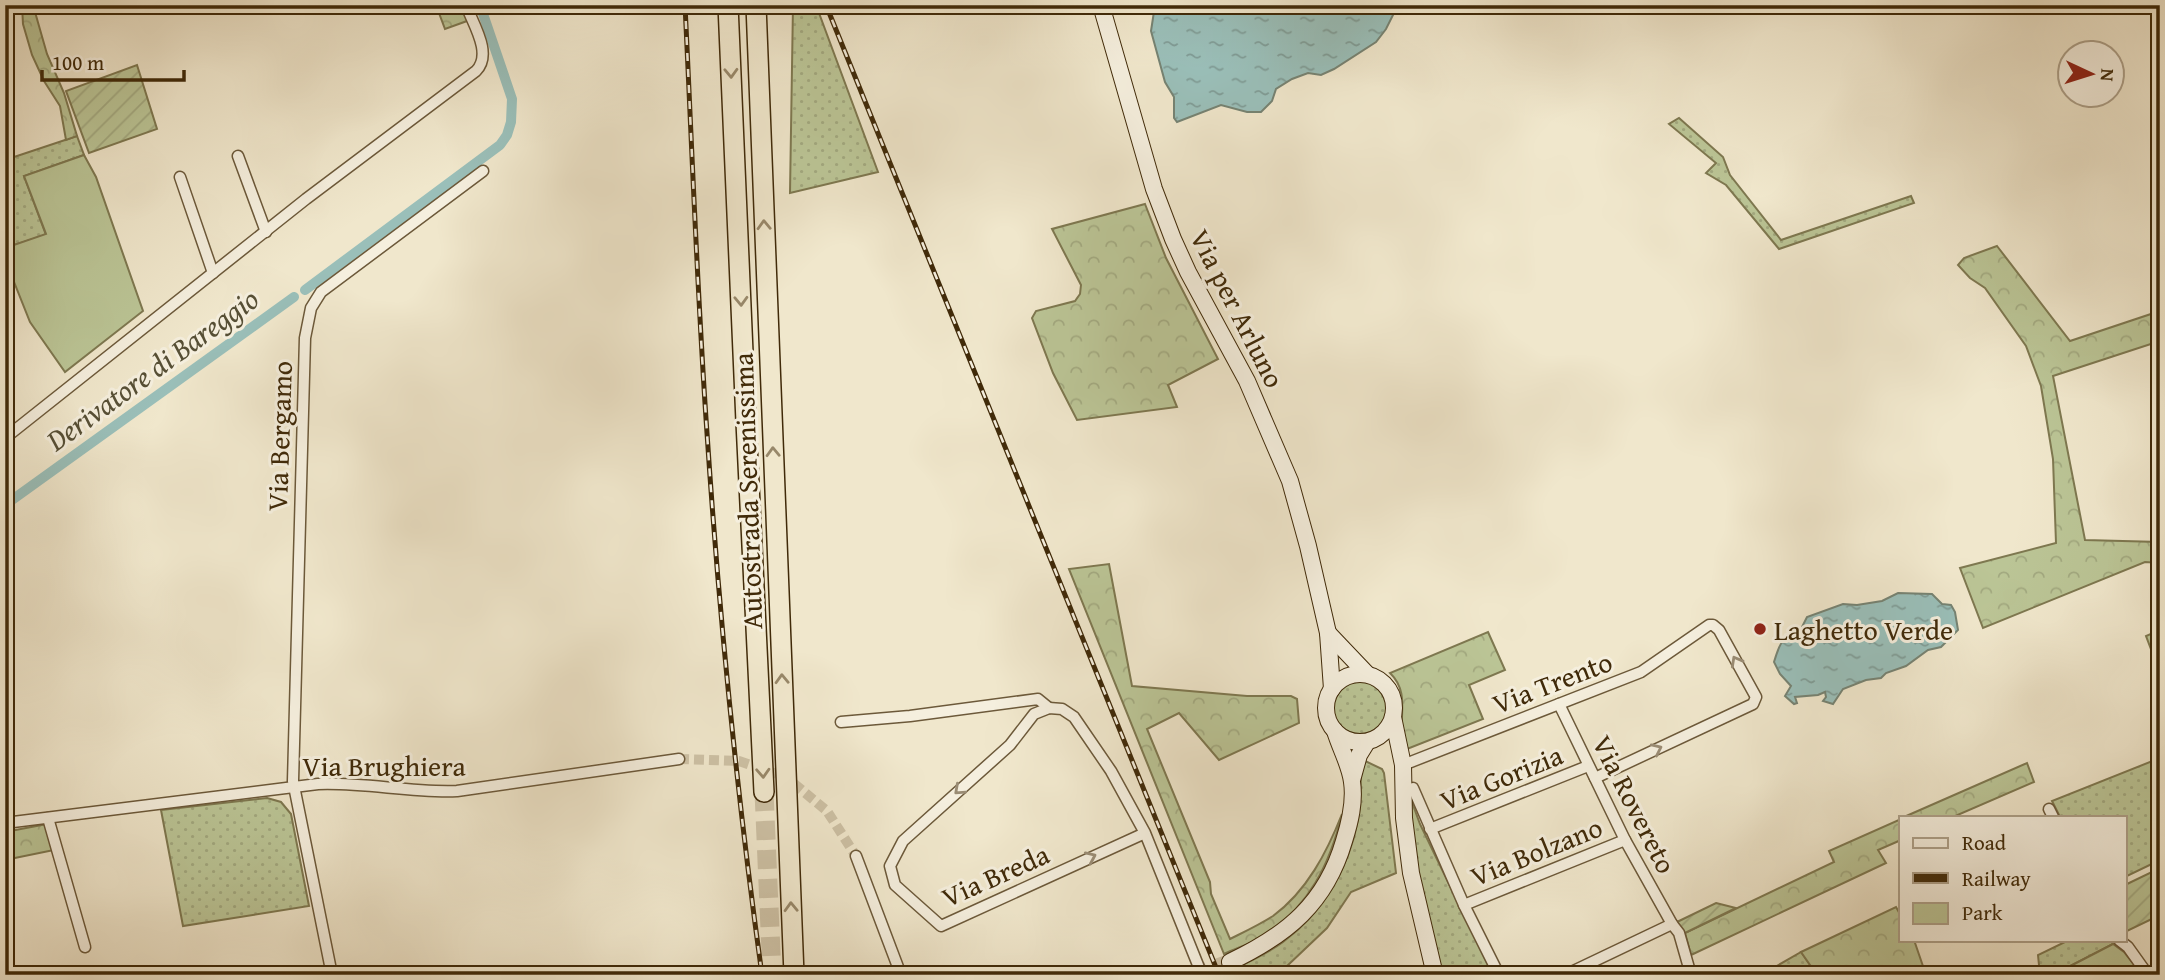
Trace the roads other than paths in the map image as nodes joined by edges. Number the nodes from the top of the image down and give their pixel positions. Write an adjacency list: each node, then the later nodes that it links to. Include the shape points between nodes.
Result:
1 (466, 5): 8 (street, via 483,50 480,67)
2 (728, 5): 27 (highway, Autostrada Serenissima, one-way to 27)
3 (756, 5): 40 (highway, Autostrada Serenissima, one-way to 3)
4 (1101, 5): 11 (street, Via per Arluno, via 1172,239 1247,382 1290,481)
5 (239, 156): 8 (street)
6 (483, 171): 25 (street, Via Bergamo, via 321,292 308,317)
7 (180, 177): 9 (street)
8 (266, 232): 9 (street)
9 (214, 273): 10 (street)
10 (5, 438)
11 (1328, 633): 12 (street); 13 (street, Via per Arluno)
12 (1367, 674): 13 (street, via 1349,675); 16 (street, via 1391,693)
13 (1332, 689): 18 (street, Via per Arluno, via 1326,711)
14 (1559, 704): 21 (street, Via Trento); 22 (street, Via Rovereto); 23 (street, Via Trento, one-way to 14, via 1754,704 1756,696 1719,630 1709,625 1641,671)
15 (1049, 708): 17 (street, via 1038,699); 31 (street, via 1074,717); 31 (street, Via Breda, one-way to 31, via 1034,714 1010,745 903,841 890,866 895,885 941,926)
16 (1393, 717): 19 (street, via 1384,732); 21 (street)
17 (841, 722)
18 (1335, 731): 19 (street, via 1355,742); 24 (street, Via per Arluno)
19 (1369, 741): 21 (street, via 1392,751); 24 (street, via 1359,755)
20 (679, 760): 25 (street, Via Brughiera, via 457,791 341,783)
21 (1403, 765): 43 (street, via 1411,873)
22 (1588, 766): 23 (street, Via Rovereto); 30 (street, Via Gorizia)
23 (1595, 778): 32 (street, Via Rovereto)
24 (1352, 780): 38 (street, via 1347,832 1321,892 1290,926)
25 (293, 786): 28 (street, Via Brughiera); 39 (street, Via Bergamo)
26 (1413, 788): 30 (street)
27 (764, 792)
28 (48, 818): 29 (street, Via Brughiera); 37 (street)
29 (5, 823)
30 (1430, 830): 34 (street)
31 (1145, 833): 42 (street)
32 (1625, 840): 34 (street, Via Bolzano); 35 (street, Via Rovereto)
33 (856, 856): 41 (street)
34 (1464, 905): 44 (street)
35 (1671, 924): 45 (street); 46 (street, Via Rovereto, via 1679,933)
36 (2122, 942): 47 (street)
37 (85, 947)
38 (1230, 962)
39 (332, 975)
40 (794, 975)
41 (901, 975)
42 (1202, 975)
43 (1435, 975)
44 (1499, 975)
45 (1565, 975)
46 (1691, 975)
47 (2148, 975)

